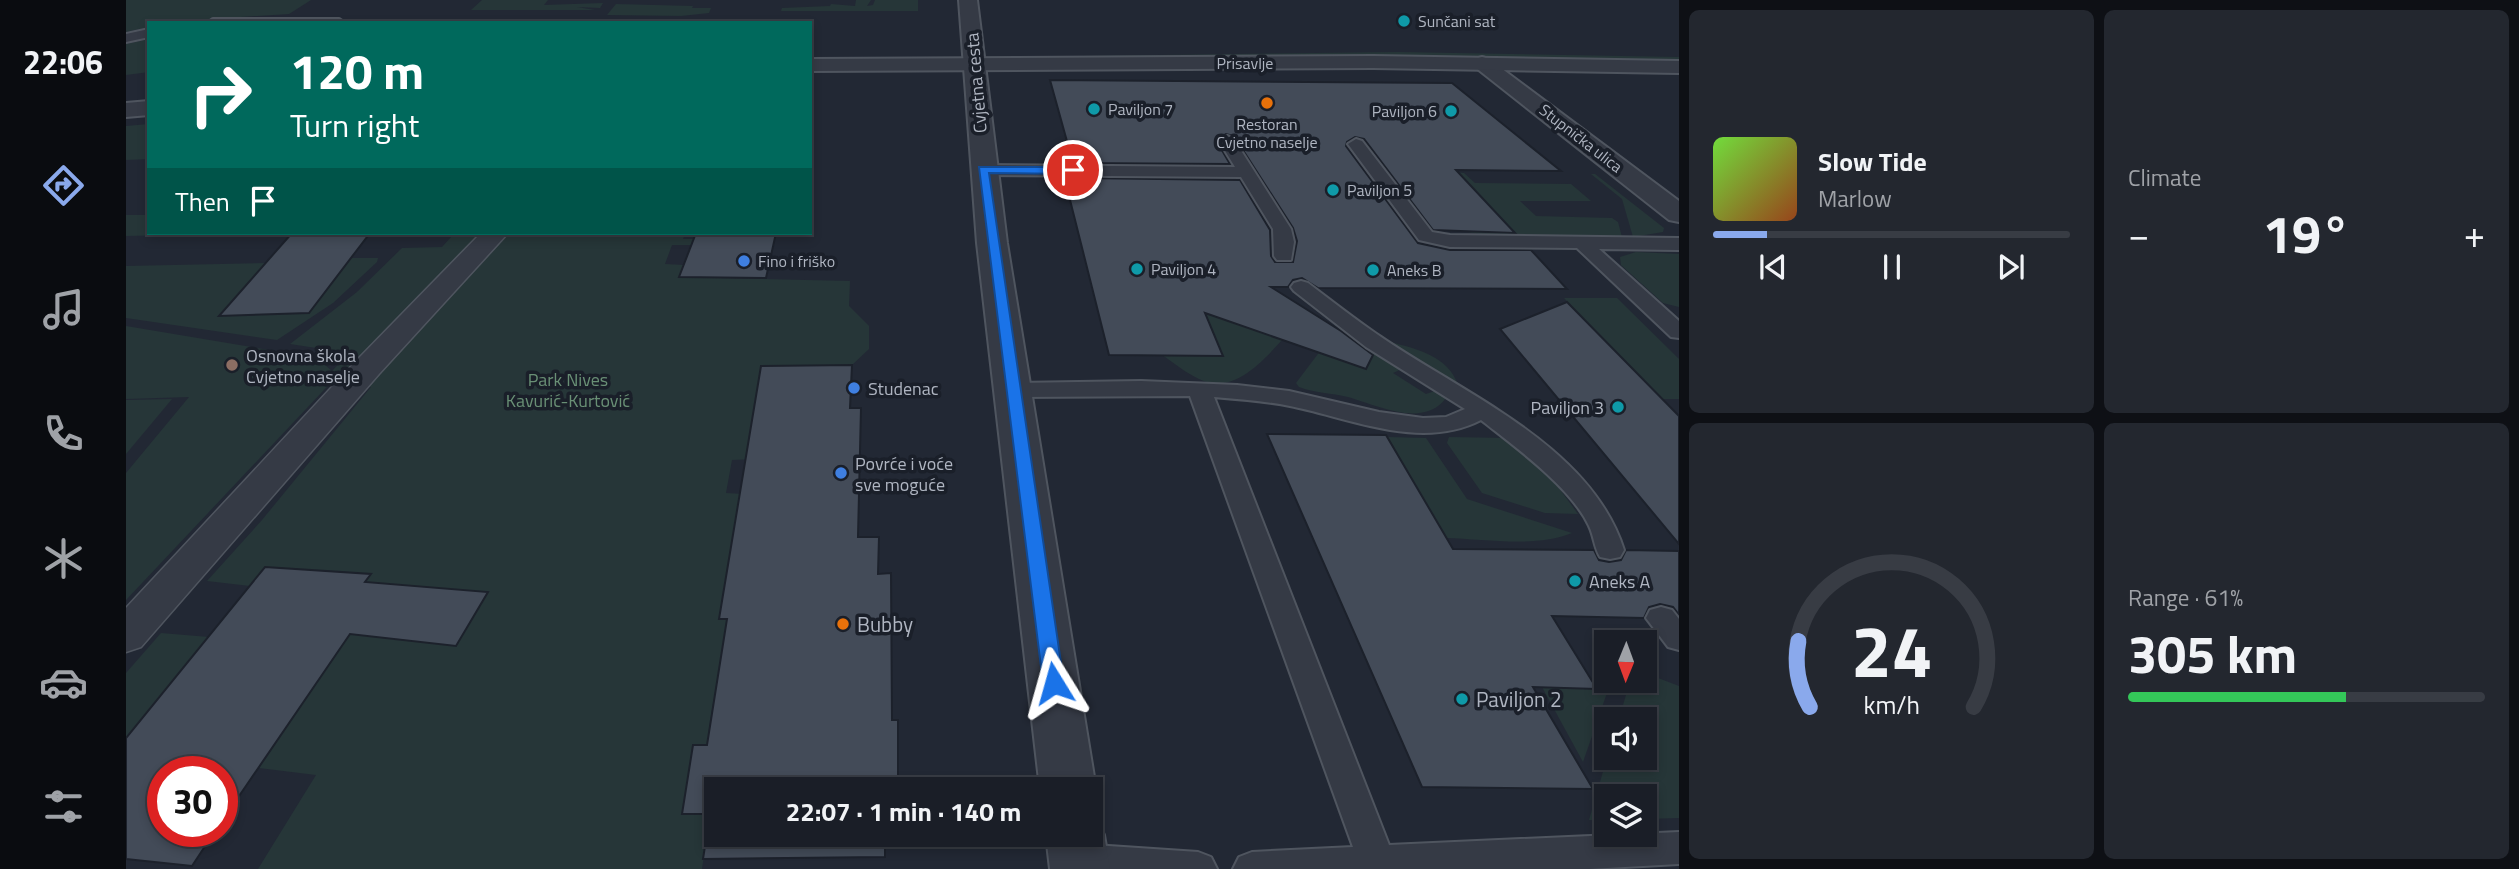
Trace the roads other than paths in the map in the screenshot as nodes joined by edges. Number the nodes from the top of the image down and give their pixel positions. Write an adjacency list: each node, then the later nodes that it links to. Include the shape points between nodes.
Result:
1 (968, 0): 8 (street, Cvjetna cesta)
2 (256, 21): 3 (lane)
3 (340, 21)
4 (147, 33): 5 (lane)
5 (126, 38)
6 (812, 49): 8 (street, Prisavlje)
7 (1679, 52): 8 (street, Prisavlje, via 1444,47)
8 (973, 56): 9 (street, Prisavlje); 10 (street, Prisavlje); 18 (street, Cvjetna cesta)
9 (1482, 63): 11 (street, Prisavlje); 20 (street, Stupnička ulica)
10 (812, 65)
11 (1679, 67)
12 (147, 91): 13 (street)
13 (126, 94)
14 (147, 108): 15 (street)
15 (126, 110)
16 (1227, 141): 19 (lane)
17 (1356, 144): 22 (lane, via 1426,236 1450,241)
18 (983, 170): 19 (lane); 27 (street, Cvjetna cesta)
19 (1245, 172): 24 (lane, via 1282,229)
20 (1679, 214)
21 (493, 235): 31 (street)
22 (1582, 243): 23 (lane); 26 (lane)
23 (1679, 244)
24 (1284, 256)
25 (1301, 288): 29 (lane, via 1374,342)
26 (1679, 332)
27 (1013, 390): 28 (lane); 32 (street, Cvjetna cesta)
28 (1200, 391): 29 (lane, via 1273,396 1406,423 1442,425); 35 (lane)
29 (1482, 409): 30 (lane, via 1542,456 1579,493 1602,524)
30 (1610, 550)
31 (126, 636)
32 (1067, 777)
33 (1679, 848): 35 (lane)
34 (1078, 855): 36 (lane)
35 (1377, 862): 37 (lane)
36 (1198, 869)
37 (1252, 869)

